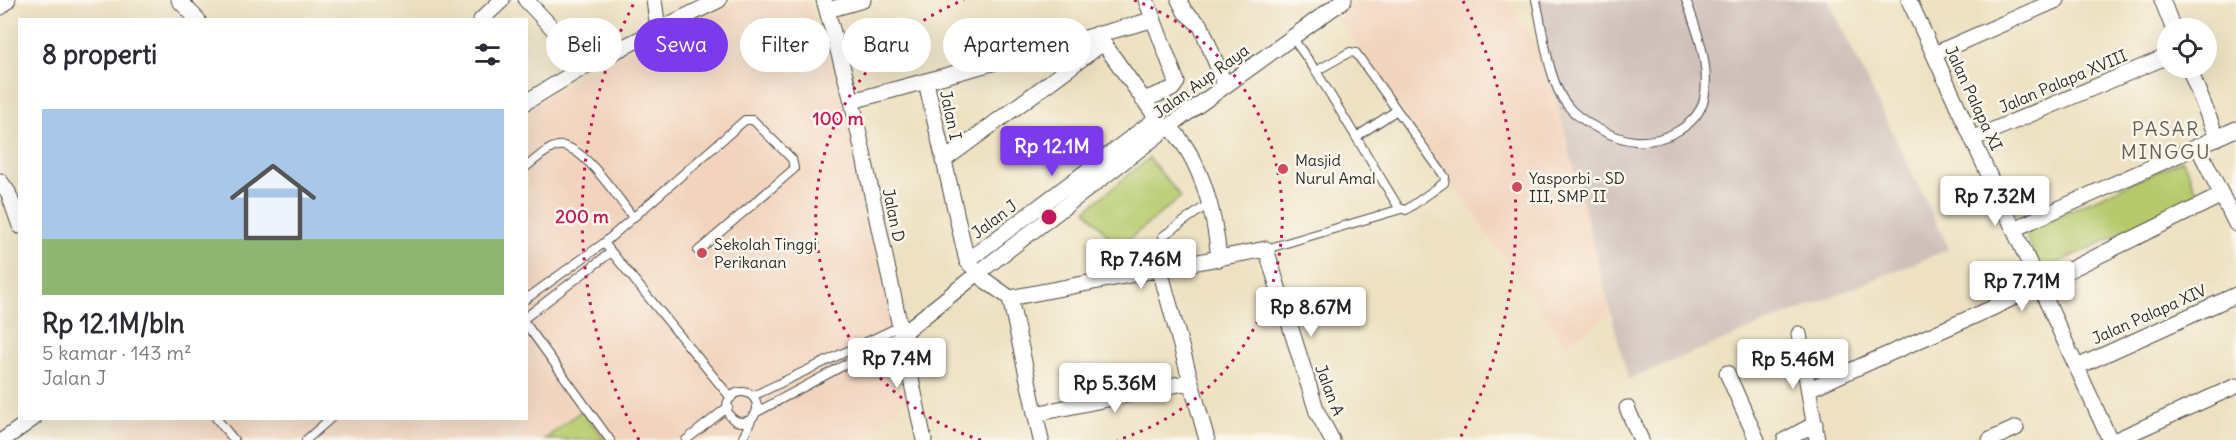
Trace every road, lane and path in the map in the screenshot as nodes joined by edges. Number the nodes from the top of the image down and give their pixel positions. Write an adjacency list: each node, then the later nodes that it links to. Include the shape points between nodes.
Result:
1 (6, 0): 17 (street)
2 (179, 0): 18 (street)
3 (502, 0): 19 (street)
4 (526, 0): 24 (street)
5 (654, 0): 20 (street)
6 (719, 0): 21 (street)
7 (863, 0): 16 (street)
8 (1146, 0): 23 (street)
9 (1179, 0): 33 (street, via 1185,12 1201,26)
10 (1344, 0): 25 (street, Jalan Aup Raya)
11 (1536, 0): 12 (lane, via 1557,91 1567,106 1581,119 1636,141 1669,135 1694,122 1704,98 1705,65)
12 (1686, 0)
13 (1909, 0): 27 (street, Jalan Palapa XI)
14 (2056, 0): 27 (street)
15 (2162, 0): 22 (street)
16 (826, 5): 36 (street, Jalan D)
17 (0, 6)
18 (196, 18)
19 (483, 18)
20 (656, 18)
21 (681, 18)
22 (2169, 18)
23 (1152, 20): 26 (street); 34 (street, via 1177,82 1172,89)
24 (546, 21)
25 (1292, 37): 29 (lane); 33 (street, Jalan Aup Raya)
26 (1100, 39): 32 (street); 34 (street); 44 (street)
27 (1934, 54): 42 (street, Jalan Palapa XI)
28 (2157, 61): 42 (street, Jalan Palapa XVIII)
29 (1316, 71): 37 (lane, via 1350,52 1356,53); 40 (lane)
30 (575, 72): 35 (street)
31 (2193, 78): 41 (street)
32 (926, 82): 36 (street); 44 (street, Jalan I)
33 (1225, 85): 38 (street, Jalan Aup Raya)
34 (1143, 100): 38 (street)
35 (528, 101)
36 (852, 101): 68 (street, Jalan D)
37 (1397, 110): 40 (lane); 49 (lane, via 1446,180 1406,210)
38 (1163, 125): 48 (street, via 1193,163); 60 (street, Jalan Aup Raya)
39 (2236, 129): 41 (street)
40 (1356, 137): 49 (lane)
41 (2217, 138): 43 (street)
42 (1972, 139): 53 (street, Jalan Palapa XI)
43 (2198, 147): 47 (street); 53 (street)
44 (943, 161): 60 (street, Jalan I)
45 (528, 165): 50 (lane, via 555,146 567,146 581,154)
46 (0, 181): 51 (street)
47 (2222, 195): 52 (street); 62 (street)
48 (1209, 203): 54 (lane); 59 (street, via 1216,225)
49 (1401, 209): 56 (lane)
50 (633, 218): 55 (lane); 57 (lane, via 745,120 753,120 792,159 794,169)
51 (18, 220)
52 (2236, 224)
53 (2014, 229): 62 (street, Jalan Palapa XI)
54 (1163, 236)
55 (604, 243): 58 (lane); 64 (lane)
56 (1266, 249): 59 (street); 97 (street, Jalan A, via 1317,412)
57 (698, 251)
58 (610, 253): 66 (lane); 76 (lane)
59 (1219, 259): 61 (street)
60 (971, 266): 65 (street); 68 (street, Jalan Aup Raya, via 922,320)
61 (1160, 270): 65 (street); 72 (street)
62 (2039, 285): 70 (street, Jalan Palapa XI); 74 (street)
63 (2236, 295): 70 (street, Jalan Palapa XIV)
64 (528, 298)
65 (1010, 298): 80 (street)
66 (528, 315)
67 (528, 327): 91 (lane)
68 (904, 329): 75 (lane); 79 (lane); 94 (street, Jalan D)
69 (1799, 334): 74 (street)
70 (2077, 367): 102 (street, Jalan Palapa XI)
71 (1727, 373): 99 (street)
72 (1189, 382): 80 (street); 96 (street)
73 (2236, 386): 103 (street)
74 (1809, 389): 85 (street)
75 (753, 396): 76 (lane, via 741,392); 79 (lane)
76 (731, 398): 77 (lane)
77 (728, 407): 84 (lane, via 735,420); 92 (lane)
78 (1627, 408): 98 (street)
79 (757, 412): 84 (lane)
80 (1035, 414): 95 (street)
81 (31, 420): 88 (street)
82 (218, 420): 89 (lane)
83 (329, 420): 90 (lane)
84 (751, 420): 93 (lane)
85 (1815, 424): 100 (street); 101 (street)
86 (2016, 428): 87 (street)
87 (1993, 439)
88 (3, 440)
89 (234, 440)
90 (306, 440)
91 (610, 440)
92 (687, 440)
93 (742, 440)
94 (924, 440)
95 (1041, 440)
96 (1207, 440)
97 (1332, 440)
98 (1641, 440)
99 (1757, 440)
100 (1785, 440)
101 (1818, 440)
102 (2110, 440)
103 (2116, 440)

